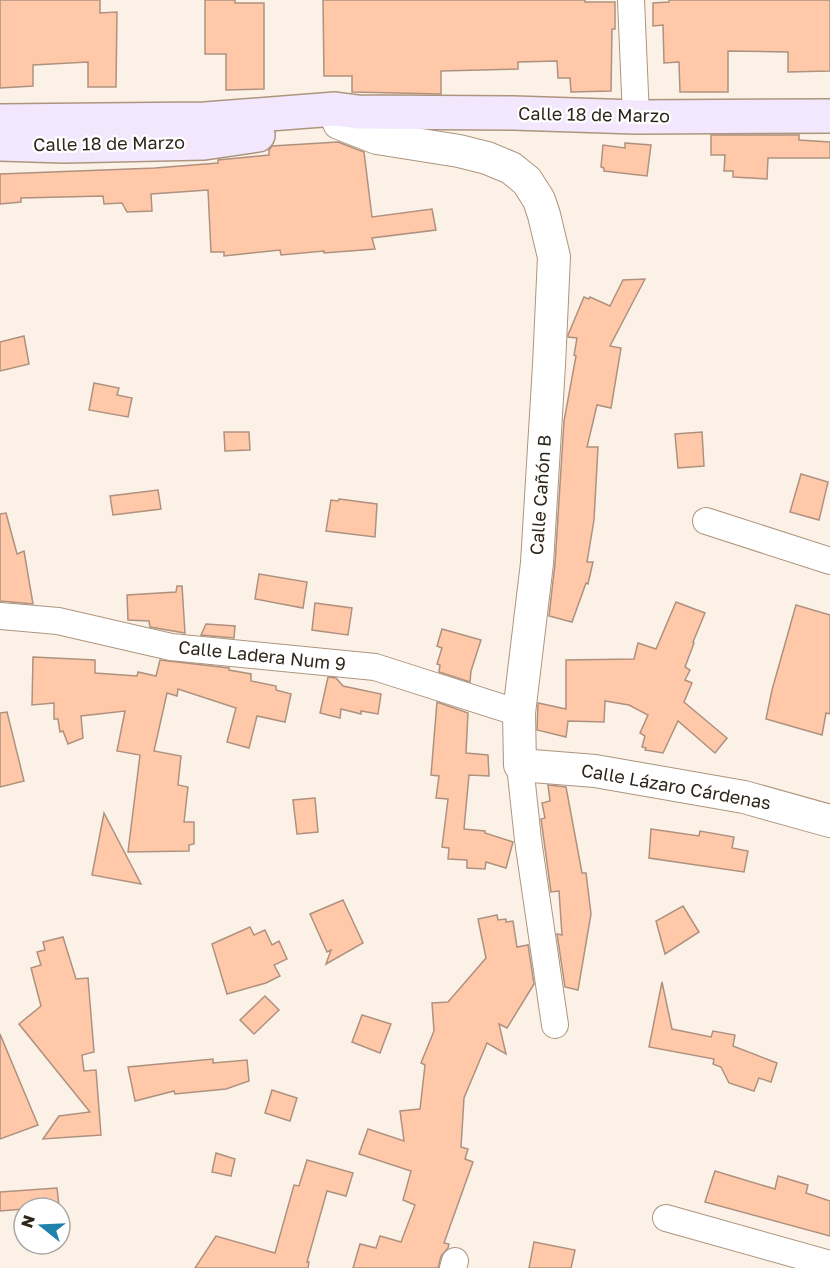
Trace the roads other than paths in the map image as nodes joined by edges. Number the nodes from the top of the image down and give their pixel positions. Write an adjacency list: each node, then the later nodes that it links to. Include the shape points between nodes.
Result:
1 (631, 0): 4 (street)
2 (344, 114): 4 (main road, Calle 18 de Marzo); 5 (main road, Calle 18 de Marzo); 6 (main road, Calle 18 de Marzo, via 204,143); 10 (street, Calle Cañón B, via 378,138 459,151 511,168 527,182 544,215 554,257 549,365 537,563)
3 (830, 116): 4 (main road, Calle 18 de Marzo)
4 (636, 117)
5 (0, 121)
6 (0, 144)
7 (706, 520): 8 (street)
8 (830, 561)
9 (0, 616): 10 (street, Calle Ladera Num 9, via 58,621 171,647 375,667)
10 (519, 713): 11 (street, Calle Cañón B)
11 (520, 765): 12 (street, Calle Lázaro Cárdenas, via 595,771 744,797); 13 (street, Calle Cañón B)
12 (830, 821)
13 (555, 1025)
14 (666, 1218): 15 (street)
15 (830, 1264)

